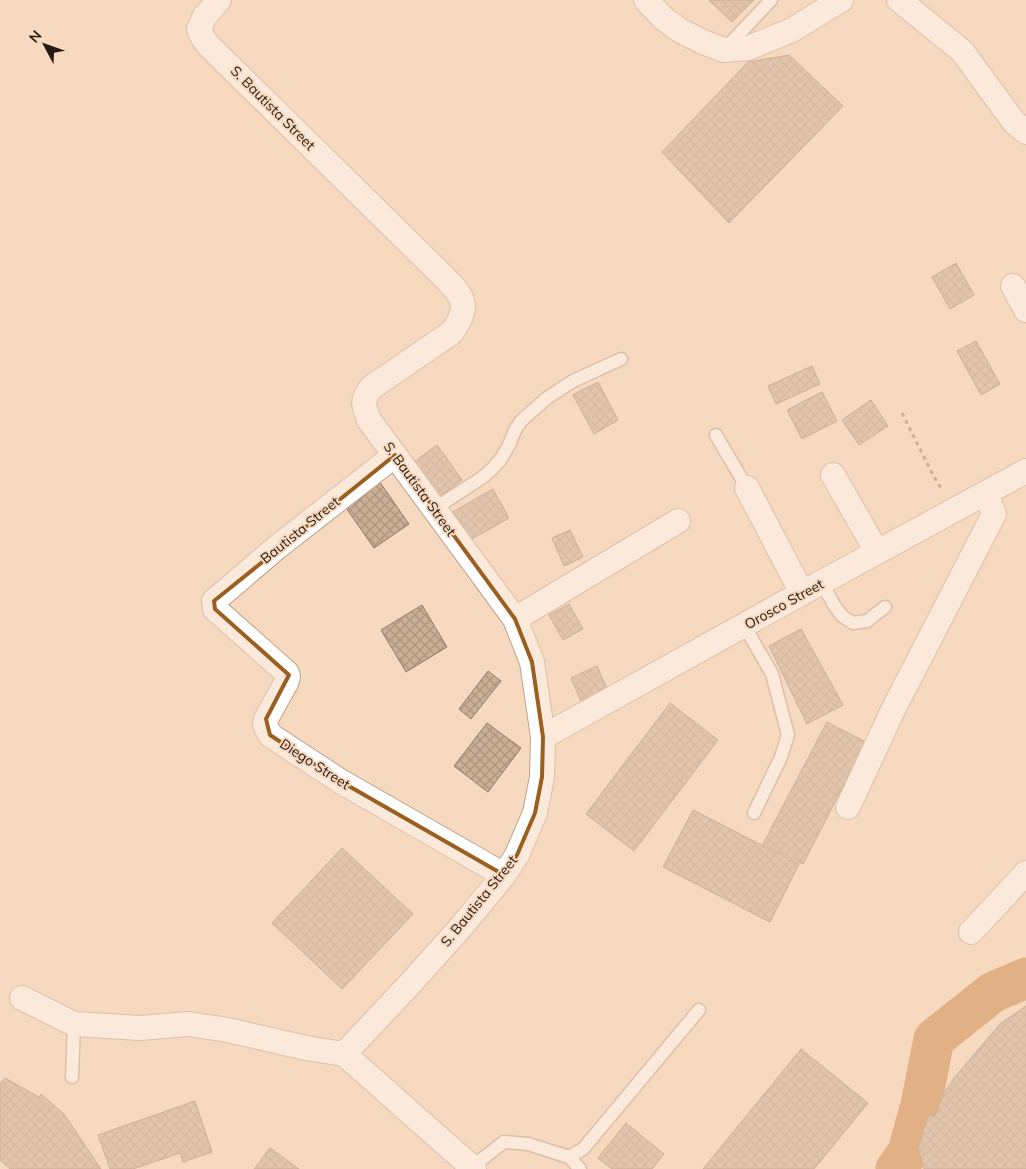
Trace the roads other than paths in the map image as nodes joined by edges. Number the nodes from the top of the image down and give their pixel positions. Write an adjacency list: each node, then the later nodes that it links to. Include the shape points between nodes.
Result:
1 (219, 0): 12 (street, S. Bautista Street, via 199,29 207,44 462,297 462,315 451,333 372,387 365,396 363,406 369,420)
2 (646, 0): 6 (street, via 681,31)
3 (771, 0): 6 (lane)
4 (841, 0): 6 (street, via 792,30 748,48)
5 (899, 0): 7 (street, via 962,50 1014,122)
6 (724, 50)
7 (1026, 132)
8 (1013, 286): 9 (street)
9 (1026, 310)
10 (621, 359): 17 (lane, via 573,381 547,398 518,426 510,445 492,469)
11 (716, 435): 15 (lane)
12 (395, 455): 17 (street, S. Bautista Street); 22 (street, Bautista Street, via 214,601)
13 (1026, 471): 16 (street, Orosco Street)
14 (833, 475): 19 (street)
15 (748, 488): 20 (street)
16 (986, 493): 19 (street, Orosco Street); 26 (street, via 994,514 893,710)
17 (434, 509): 23 (street, S. Bautista Street)
18 (678, 521): 23 (street)
19 (877, 552): 20 (street, Orosco Street)
20 (812, 588): 21 (lane, via 853,623 867,621); 24 (street, Orosco Street)
21 (885, 607)
22 (215, 609): 29 (street, Diego Street, via 287,673 286,683 266,719 270,735 340,781)
23 (515, 619): 25 (street, S. Bautista Street, via 532,662)
24 (744, 625): 25 (street, Orosco Street); 27 (lane, via 772,674 788,735)
25 (543, 737): 29 (street, S. Bautista Street, via 542,777 535,814 517,855)
26 (848, 808)
27 (754, 813)
28 (1026, 873): 30 (street)
29 (504, 874): 34 (street, S. Bautista Street, via 461,927)
30 (971, 932)
31 (22, 998): 33 (street)
32 (699, 1010): 36 (lane, via 583,1149)
33 (74, 1024): 34 (street, via 140,1028 188,1024); 35 (lane)
34 (344, 1054): 37 (street)
35 (72, 1077)
36 (569, 1157): 37 (lane, via 528,1144 504,1142); 38 (lane)
37 (473, 1168)
38 (580, 1169)

